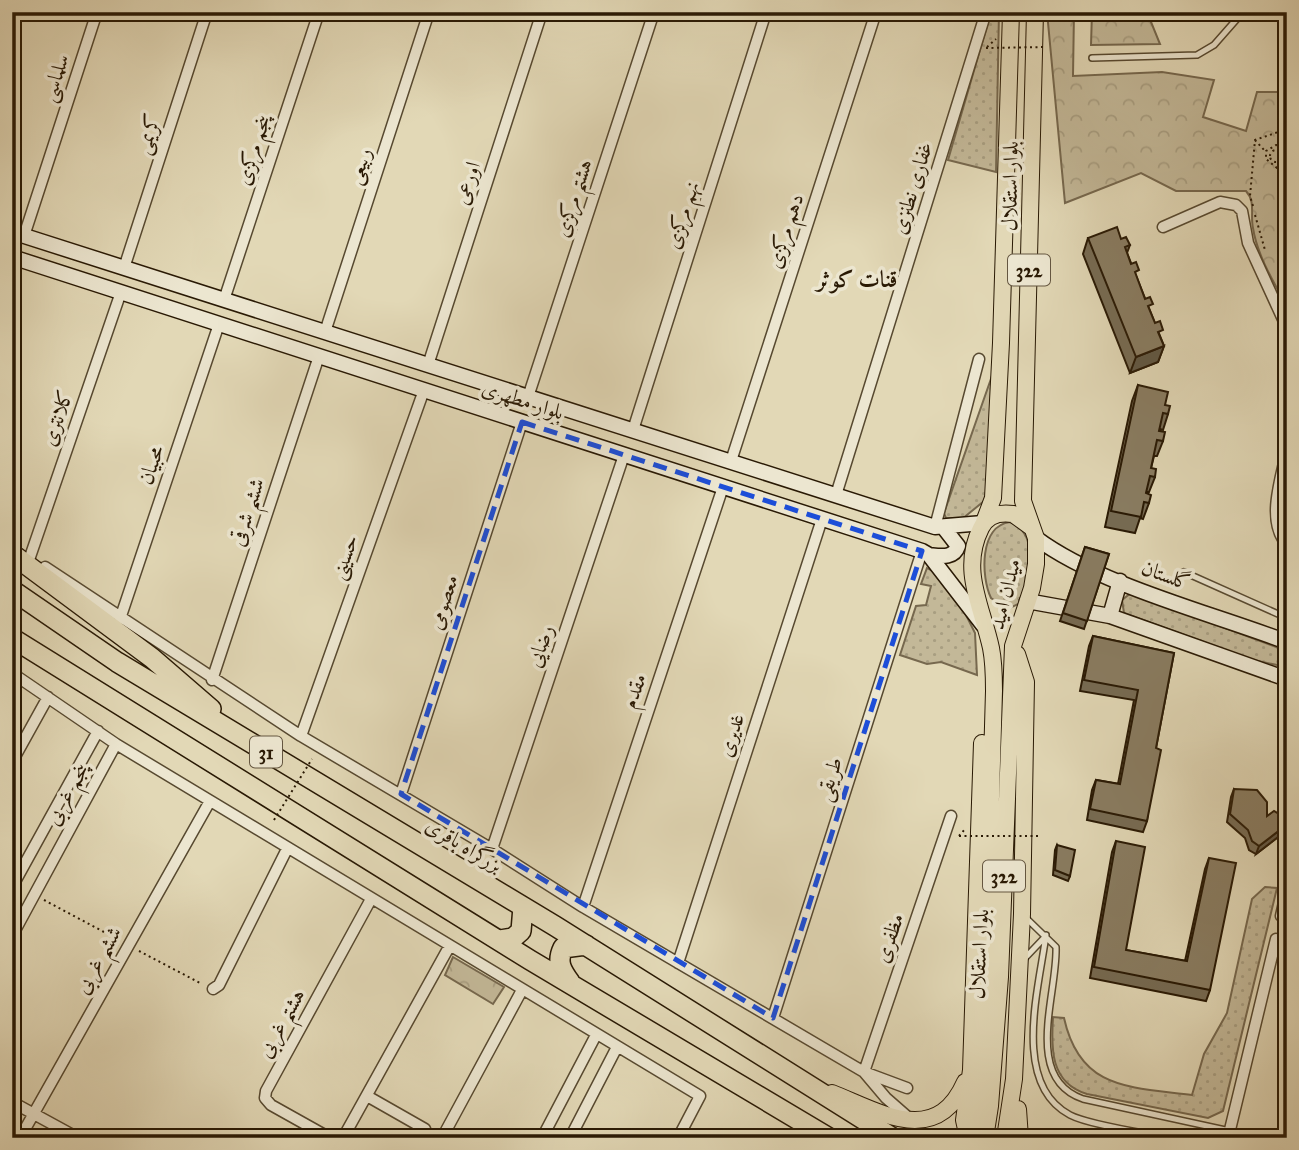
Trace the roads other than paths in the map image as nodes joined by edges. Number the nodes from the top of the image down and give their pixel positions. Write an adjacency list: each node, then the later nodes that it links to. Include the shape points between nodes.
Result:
1 (97, 12): 15 (street, سلماسی)
2 (207, 12): 17 (street, کریمی)
3 (318, 12): 20 (street, پنجم مرکزی)
4 (429, 12): 23 (street, ربیعی)
5 (542, 12): 26 (street, اورعی)
6 (654, 12): 28 (street, هشتم مرکزی)
7 (766, 12): 30 (street, نهم مرکزی)
8 (876, 12): 35 (street, دهم مرکزی)
9 (986, 12): 37 (street, غفاری نطنزی)
10 (1011, 12): 31 (main road, بلوار استقلال / 322)
11 (1035, 12): 33 (main road, بلوار استقلال / 322)
12 (1243, 12): 13 (lane, via 1207,51 1197,55)
13 (1092, 58)
14 (1163, 227): 22 (street, via 1220,202 1236,205)
15 (18, 234): 17 (main road, بلوار مطهری)
16 (15, 258): 18 (street); 19 (main road, بلوار مطهری)
17 (124, 268): 20 (main road, بلوار مطهری)
18 (12, 278)
19 (121, 292): 21 (main road, بلوار مطهری); 45 (street, کلانتری)
20 (224, 300): 23 (main road, بلوار مطهری)
21 (219, 324): 24 (main road, بلوار مطهری); 52 (street, محبیان)
22 (1287, 328)
23 (325, 332): 26 (main road, بلوار مطهری)
24 (319, 356): 27 (main road, بلوار مطهری); 59 (street, ششم شرقی)
25 (979, 359): 40 (street)
26 (428, 365): 28 (main road, بلوار مطهری)
27 (424, 390): 29 (main road, بلوار مطهری); 63 (street, حسینی)
28 (528, 397): 30 (main road, بلوار مطهری)
29 (522, 422): 34 (main road, بلوار مطهری); 66 (street, معصومی)
30 (633, 430): 35 (main road, بلوار مطهری)
31 (996, 439): 33 (main road, via 1000,457 1008,462 1018,462); 39 (main road, بلوار استقلال / 322, via 993,498)
32 (1287, 449): 43 (street, via 1276,508 1281,538)
33 (1024, 452): 41 (main road, بلوار استقلال / 322, via 1023,501)
34 (624, 455): 36 (main road, بلوار مطهری); 70 (street, رضایی)
35 (731, 461): 37 (main road, بلوار مطهری)
36 (723, 487): 38 (main road, بلوار مطهری); 76 (street, مقدم)
37 (836, 495): 40 (main road, بلوار مطهری)
38 (822, 519): 44 (main road, بلوار مطهری); 85 (street, غدیری)
39 (983, 523): 40 (main road); 41 (main road, via 1008,513 1020,517); 54 (main road, میدان امید, via 973,550 971,577)
40 (940, 527): 44 (main road, via 955,538 956,551 951,555)
41 (1033, 533): 47 (main road, گلستان, via 1057,552); 49 (main road, میدان امید, via 1036,564)
42 (12, 544): 45 (street)
43 (1287, 545)
44 (925, 553): 54 (main road); 90 (street, طریقی)
45 (21, 555): 52 (street); 62 (highway, via 152,658)
46 (1184, 572): 51 (lane)
47 (1120, 582): 50 (main road); 55 (main road, گلستان)
48 (12, 590): 62 (highway, بزرگراه باقری / 31, via 117,662)
49 (1027, 601): 50 (main road); 56 (main road, میدان امید)
50 (1110, 616): 58 (main road)
51 (1287, 618)
52 (120, 619): 59 (street)
53 (12, 638): 81 (highway, 31)
54 (989, 639): 93 (main road, via 977,839); 100 (main road, بلوار استقلال / 322, via 994,691)
55 (1287, 642)
56 (1013, 646): 77 (main road, via 1026,682); 100 (main road, بلوار استقلال / 322, via 1000,977)
57 (12, 673): 60 (street)
58 (1287, 679)
59 (212, 680): 63 (street)
60 (48, 697): 61 (street); 65 (street)
61 (98, 731): 64 (street); 71 (street, پنجم غربی)
62 (237, 733): 75 (highway, بزرگراه باقری / 31)
63 (301, 736): 66 (street)
64 (116, 744): 67 (street); 73 (street, پنجم غربی)
65 (12, 762)
66 (401, 793): 70 (street)
67 (210, 801): 69 (street); 101 (street, ششم غربی)
68 (951, 816): 94 (street, مظفری)
69 (287, 849): 74 (street); 88 (street)
70 (492, 849): 76 (street)
71 (13, 885): 73 (street)
72 (1287, 889): 78 (street)
73 (34, 895): 80 (street, پنجم غربی)
74 (371, 899): 84 (street); 107 (street, هشتم غربی, via 266,1091 271,1105)
75 (523, 907): 81 (highway, via 521,931); 83 (highway, بزرگراه باقری / 31)
76 (583, 907): 85 (street)
77 (1022, 914): 79 (lane); 86 (main road)
78 (1284, 917)
79 (1046, 935): 86 (lane); 104 (lane, via 1057,952 1049,1061 1068,1091 1083,1099); 119 (lane, via 1032,1040 1034,1065 1043,1088 1071,1116)
80 (12, 936)
81 (499, 940): 87 (highway, 31)
82 (1287, 942): 104 (street, via 1276,939)
83 (586, 945): 87 (highway, via 563,948 559,956); 96 (highway, بزرگراه باقری / 31)
84 (449, 947): 89 (street); 98 (street)
85 (678, 963): 90 (street)
86 (1018, 965): 95 (main road)
87 (570, 982): 113 (highway, 31)
88 (213, 989)
89 (522, 990): 91 (street); 109 (street)
90 (773, 1018): 94 (street)
91 (596, 1035): 92 (street); 110 (street)
92 (617, 1047): 111 (street); 112 (street, via 700,1096)
93 (971, 1070): 102 (main road, via 959,1097 947,1110); 115 (main road, via 964,1120)
94 (864, 1072): 97 (street); 102 (street)
95 (1014, 1079): 117 (main road); 118 (main road)
96 (811, 1084): 102 (main road); 114 (highway, بزرگراه باقری / 31)
97 (907, 1088)
98 (367, 1096): 103 (street); 108 (street)
99 (12, 1102): 101 (street)
100 (985, 1105): 115 (main road, بلوار استقلال / 322); 116 (main road, بلوار استقلال / 322)
101 (33, 1114): 105 (street, ششم غربی); 106 (street)
102 (913, 1121)
103 (425, 1129)
104 (1229, 1134)
105 (20, 1138)
106 (78, 1138)
107 (330, 1138)
108 (344, 1138)
109 (442, 1138)
110 (542, 1138)
111 (570, 1138)
112 (678, 1138)
113 (829, 1138)
114 (893, 1138)
115 (971, 1138)
116 (985, 1138)
117 (1004, 1138)
118 (1020, 1138)
119 (1170, 1138)

